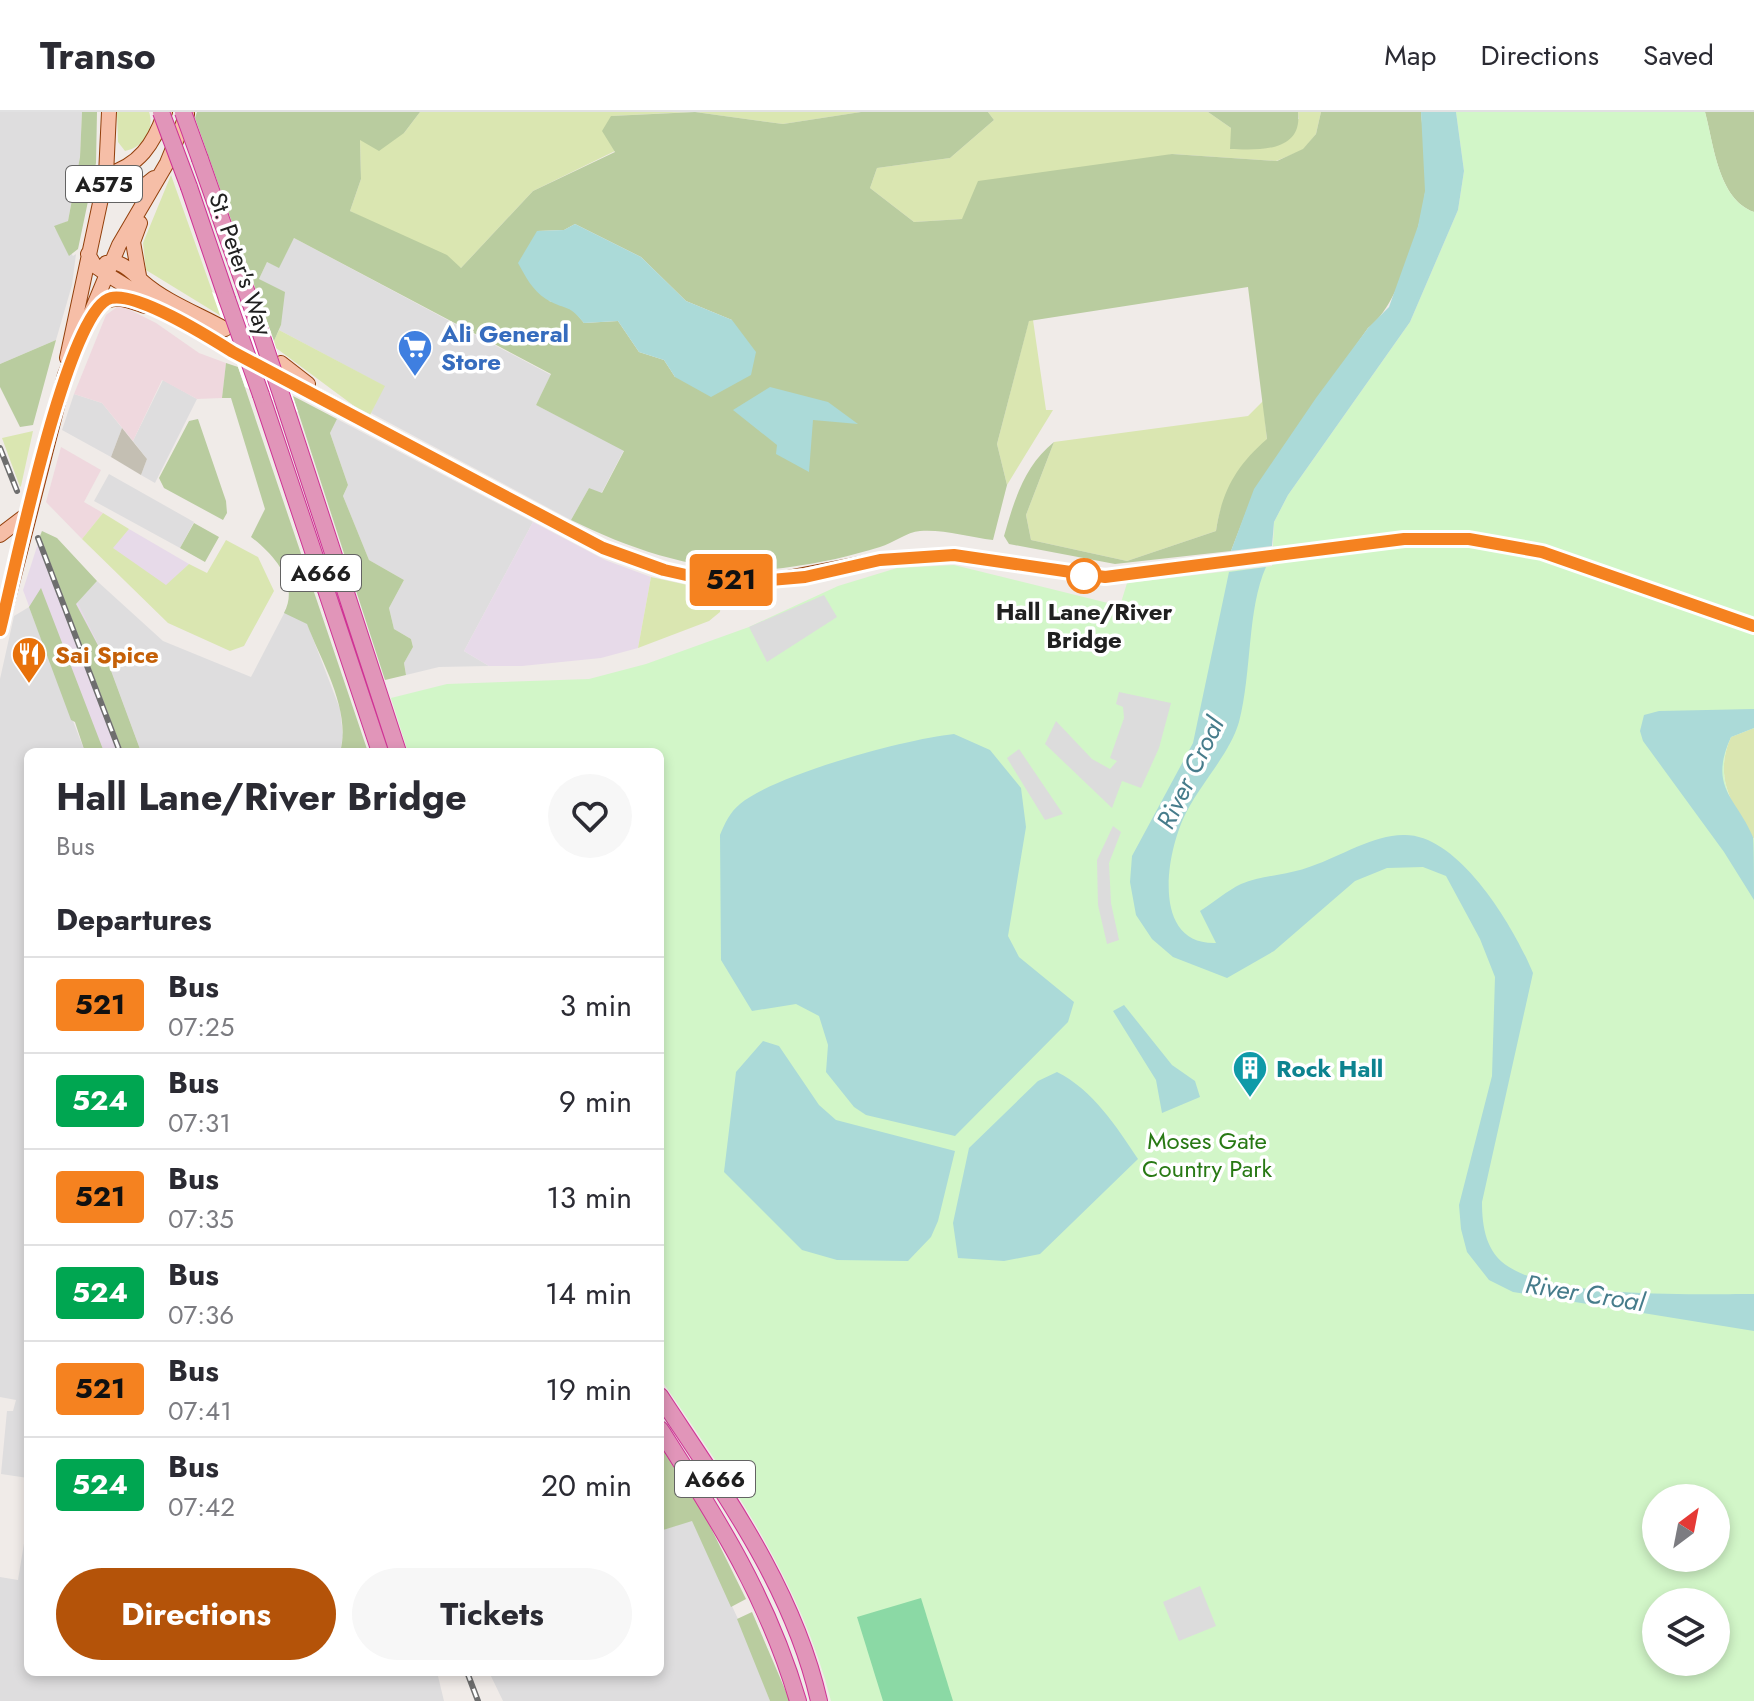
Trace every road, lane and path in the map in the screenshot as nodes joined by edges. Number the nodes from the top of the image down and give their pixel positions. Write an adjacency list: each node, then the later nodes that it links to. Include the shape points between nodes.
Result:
1 (109, 112): 5 (main road, A575)
2 (163, 112): 5 (main road, A575, via 157,135 137,161); 23 (highway, St. Peter's Way / A666, bridge)
3 (185, 112): 4 (main road, A575); 24 (highway, St. Peter's Way / A666, bridge)
4 (163, 170): 5 (main road, A575, via 137,189 124,188); 6 (main road, A575)
5 (106, 175): 7 (main road, A575)
6 (149, 192): 7 (main road, A575); 8 (main road, via 133,242)
7 (98, 266): 8 (main road, via 128,268); 9 (main road, A575); 10 (main road); 14 (main road, A575)
8 (143, 283): 11 (main road)
9 (94, 309): 10 (main road, via 117,297); 14 (main road, A575)
10 (180, 319): 12 (main road)
11 (225, 329)
12 (233, 352)
13 (281, 363): 16 (main road)
14 (65, 375): 17 (main road, A575)
15 (287, 380): 16 (main road)
16 (330, 401): 21 (main road, via 603,548 664,570 727,580 805,577 880,560 939,555 1090,576 1404,539 1499,543 1542,552)
17 (30, 512): 18 (main road); 20 (main road)
18 (0, 535)
19 (0, 545): 20 (main road)
20 (18, 555): 22 (main road)
21 (1754, 626)
22 (0, 630)
23 (379, 748)
24 (397, 748)
25 (664, 1402): 28 (highway, A666, via 767,1564)
26 (664, 1435): 27 (highway, A666, via 749,1573 769,1614)
27 (798, 1701)
28 (819, 1701)

